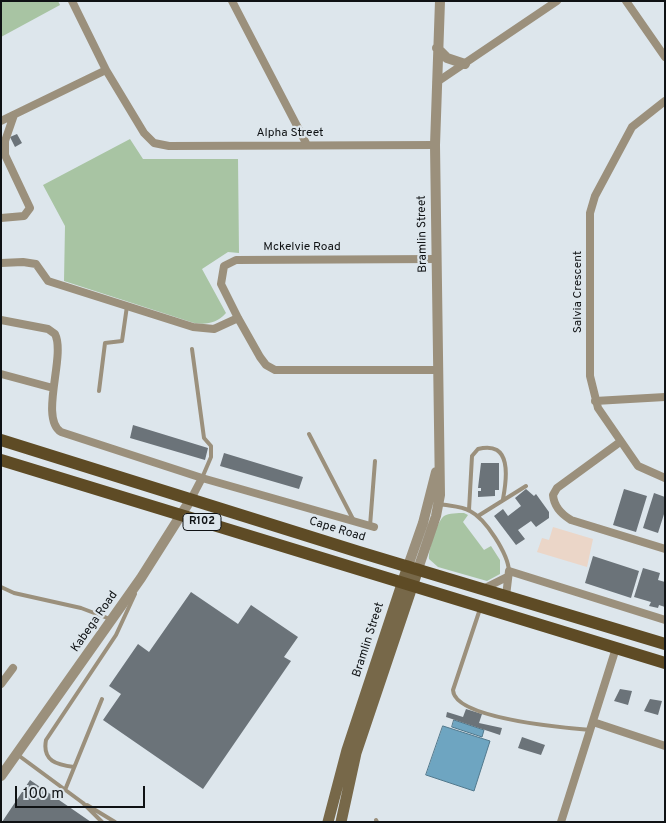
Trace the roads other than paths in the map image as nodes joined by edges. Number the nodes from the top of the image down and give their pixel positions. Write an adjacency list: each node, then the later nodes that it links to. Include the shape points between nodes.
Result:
1 (72, 1): 9 (street)
2 (232, 1): 15 (street)
3 (440, 1): 6 (street, Bramlin Street)
4 (558, 1): 8 (street)
5 (626, 1): 7 (street)
6 (437, 48): 8 (street, via 447,58); 10 (street, Bramlin Street)
7 (665, 57)
8 (465, 64): 10 (street)
9 (106, 70): 12 (street); 15 (street, Alpha Street, via 147,138 154,143 169,146)
10 (437, 82): 14 (street, Bramlin Street)
11 (665, 101): 29 (street, Salvia Crescent, via 632,127 592,204 590,376)
12 (14, 115): 13 (street); 16 (street, via 5,141)
13 (1, 121)
14 (435, 145): 15 (street, Alpha Street); 18 (street, Bramlin Street)
15 (307, 146)
16 (4, 163): 17 (street, via 30,208 24,216)
17 (1, 218)
18 (437, 259): 21 (street, Mckelvie Road, via 230,261 222,270 221,284); 24 (street, Bramlin Street)
19 (1, 264): 20 (street, via 36,264 44,278)
20 (127, 306): 21 (street, via 205,329 225,326); 27 (lane, via 122,341 105,343)
21 (238, 318): 24 (street, Mckelvie Road, via 266,366 275,370)
22 (1, 320): 26 (street, via 48,329 55,334)
23 (192, 349): 35 (lane, via 204,438 211,446 211,457)
24 (437, 370): 40 (street, Bramlin Street, via 440,483)
25 (1, 374): 26 (street)
26 (53, 388): 35 (street, via 54,420 61,432)
27 (99, 391)
28 (665, 397): 29 (street)
29 (595, 401): 32 (street, Salvia Crescent, via 601,416)
30 (309, 434): 44 (lane)
31 (1, 440): 38 (main road, Cape Road / R102)
32 (620, 442): 36 (street, Salvia Crescent, via 638,466); 46 (street, via 557,488 553,495 555,504 561,514 571,520)
33 (375, 461): 45 (lane)
34 (3, 463): 42 (main road, R102)
35 (202, 478): 38 (street, Kabega Road); 44 (street)
36 (665, 478)
37 (526, 486): 39 (lane)
38 (191, 499): 42 (street, Kabega Road); 47 (main road, Cape Road / R102)
39 (503, 499): 41 (lane, via 507,472 504,459 496,449 478,449 472,456); 43 (lane)
40 (433, 503): 41 (lane); 47 (street, Bramlin Street)
41 (469, 510): 43 (lane)
42 (181, 516): 49 (street, Kabega Road); 50 (main road, R102)
43 (478, 516): 48 (lane, via 508,562)
44 (354, 521): 45 (street)
45 (372, 526)
46 (665, 549)
47 (413, 567): 50 (main road, Bramlin Street); 52 (main road, Cape Road / R102)
48 (508, 574): 52 (street); 53 (street); 56 (street)
49 (141, 578): 55 (street, Kabega Road); 66 (lane, via 116,636 46,740 46,753 51,761 60,766)
50 (407, 584): 54 (main road, R102); 72 (main road, Bramlin Street, via 347,750); 73 (main road, Bramlin Street, via 356,752)
51 (1, 587): 55 (lane, via 14,593 81,608)
52 (484, 589): 53 (main road, Cape Road / R102)
53 (506, 596): 57 (main road, Cape Road / R102)
54 (481, 607): 58 (main road, R102); 63 (lane, via 453,690 454,697 459,702 521,723)
55 (112, 620): 65 (street, Kabega Road)
56 (665, 620)
57 (665, 644)
58 (616, 648): 59 (main road, R102); 63 (street)
59 (665, 663)
60 (13, 668): 61 (street)
61 (1, 684)
62 (102, 699): 66 (lane)
63 (591, 726): 64 (street); 74 (street)
64 (665, 746)
65 (16, 754): 67 (street, Kabega Road); 68 (lane)
66 (74, 767): 68 (lane)
67 (1, 776)
68 (65, 790): 69 (lane)
69 (83, 803): 70 (lane); 71 (lane)
70 (102, 822)
71 (115, 822)
72 (328, 822)
73 (341, 822)
74 (561, 822)

